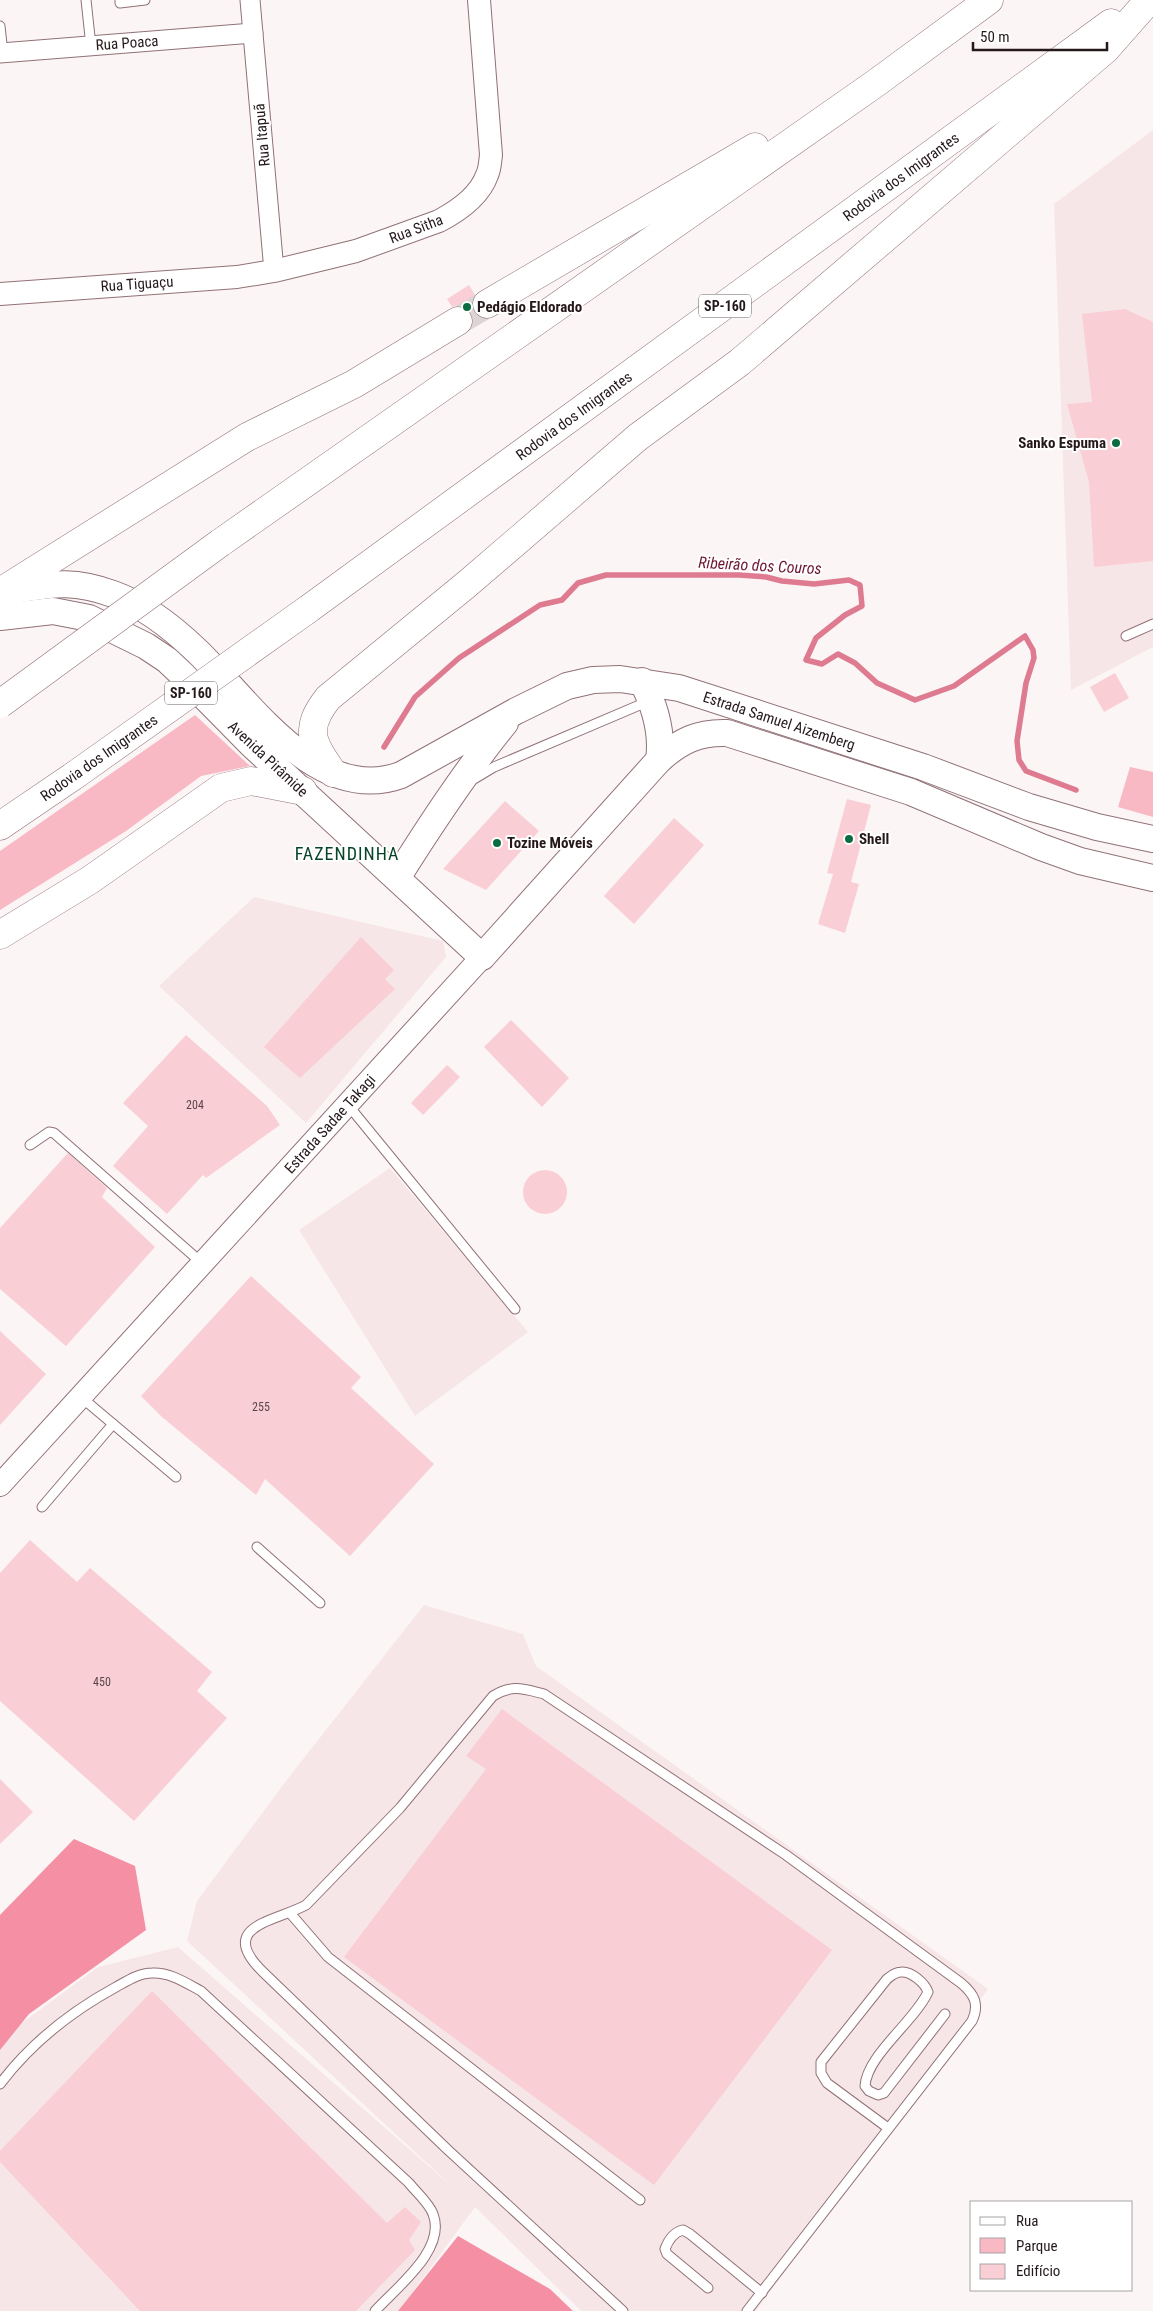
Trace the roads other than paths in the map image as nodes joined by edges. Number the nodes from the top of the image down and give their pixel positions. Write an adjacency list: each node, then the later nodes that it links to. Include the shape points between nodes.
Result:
1 (86, 0): 11 (lane)
2 (145, 0): 8 (lane)
3 (250, 0): 10 (street, Rua Itapuã)
4 (479, 0): 14 (street, Rua Sitha, via 491,156 488,175 478,191 451,215 439,221 356,251)
5 (989, 0): 13 (highway)
6 (1143, 0): 30 (highway, Rodovia dos Imigrantes / SP-160, bridge, via 307,610)
7 (1149, 0): 27 (highway, via 1106,49 763,343 638,437 328,698 313,722 312,734 316,748)
8 (120, 1)
9 (0, 26): 12 (lane)
10 (253, 33): 11 (street, Rua Poaca); 14 (street, Rua Itapuã)
11 (90, 46): 12 (street, Rua Poaca)
12 (1, 53)
13 (876, 83): 16 (highway, via 749,151); 23 (highway, bridge, via 220,543)
14 (274, 271): 15 (street, Rua Tiguaçu)
15 (0, 294)
16 (487, 304)
17 (458, 321): 18 (highway, via 354,384 247,437)
18 (0, 592): 27 (main road, Avenida Pirâmide, via 50,583 71,584 114,594 144,609 197,650 283,740)
19 (0, 616): 28 (main road, Avenida Pirâmide, via 54,611 73,614 104,624 146,646 184,676)
20 (1153, 624): 21 (lane)
21 (1126, 636)
22 (647, 690): 24 (main road, Estrada Samuel Aizemberg, via 606,679 580,683); 25 (main road, via 661,739); 29 (lane, via 494,767); 31 (main road, Estrada Samuel Aizemberg, via 679,688 932,770 1029,807)
23 (0, 704)
24 (516, 711): 26 (main road, Estrada Samuel Aizemberg); 29 (main road)
25 (659, 760): 33 (main road, Estrada Samuel Aizemberg, via 692,736 728,733 911,792 1041,847); 35 (main road, Estrada Sadae Takagi)
26 (413, 769): 27 (main road, Avenida Pirâmide, via 375,782)
27 (332, 773)
28 (303, 791): 32 (main road, Avenida Pirâmide); 34 (highway, via 251,781 222,788 90,880)
29 (449, 796): 32 (main road)
30 (0, 826)
31 (1153, 839)
32 (398, 878): 35 (main road, Avenida Pirâmide)
33 (1153, 878)
34 (0, 935)
35 (482, 957): 36 (street, Estrada Sadae Takagi)
36 (348, 1105): 38 (street, Estrada Sadae Takagi); 39 (lane)
37 (30, 1145): 38 (lane, via 49,1132 54,1134)
38 (203, 1264): 40 (street, Estrada Sadae Takagi)
39 (515, 1308)
40 (80, 1397): 41 (lane); 43 (street, Estrada Sadae Takagi)
41 (113, 1424): 42 (lane); 44 (lane)
42 (176, 1477)
43 (0, 1485)
44 (42, 1508)
45 (257, 1547): 46 (lane)
46 (320, 1602)
47 (290, 1913): 50 (lane, via 306,1905 400,1808 493,1696 503,1689 520,1688 544,1694 786,1855 971,1992 976,2000 972,2021); 51 (lane, via 328,1957); 55 (lane, via 260,1922 248,1932 245,1938 250,1960)
48 (945, 2014): 50 (lane, via 891,2086 878,2095 869,2091 865,2086 868,2070 928,1992 926,1986 913,1976 902,1971 894,1973 821,2062 821,2073 827,2083)
49 (0, 2084): 54 (lane, via 8,2072 57,2025 88,2002 136,1976 152,1973 175,1977 201,1991 409,2183 432,2212 436,2225 428,2254)
50 (888, 2128): 53 (lane)
51 (640, 2200)
52 (708, 2288): 53 (lane, via 667,2254 668,2241 679,2231 690,2234)
53 (762, 2293): 56 (lane)
54 (375, 2311)
55 (622, 2311)
56 (747, 2311)

